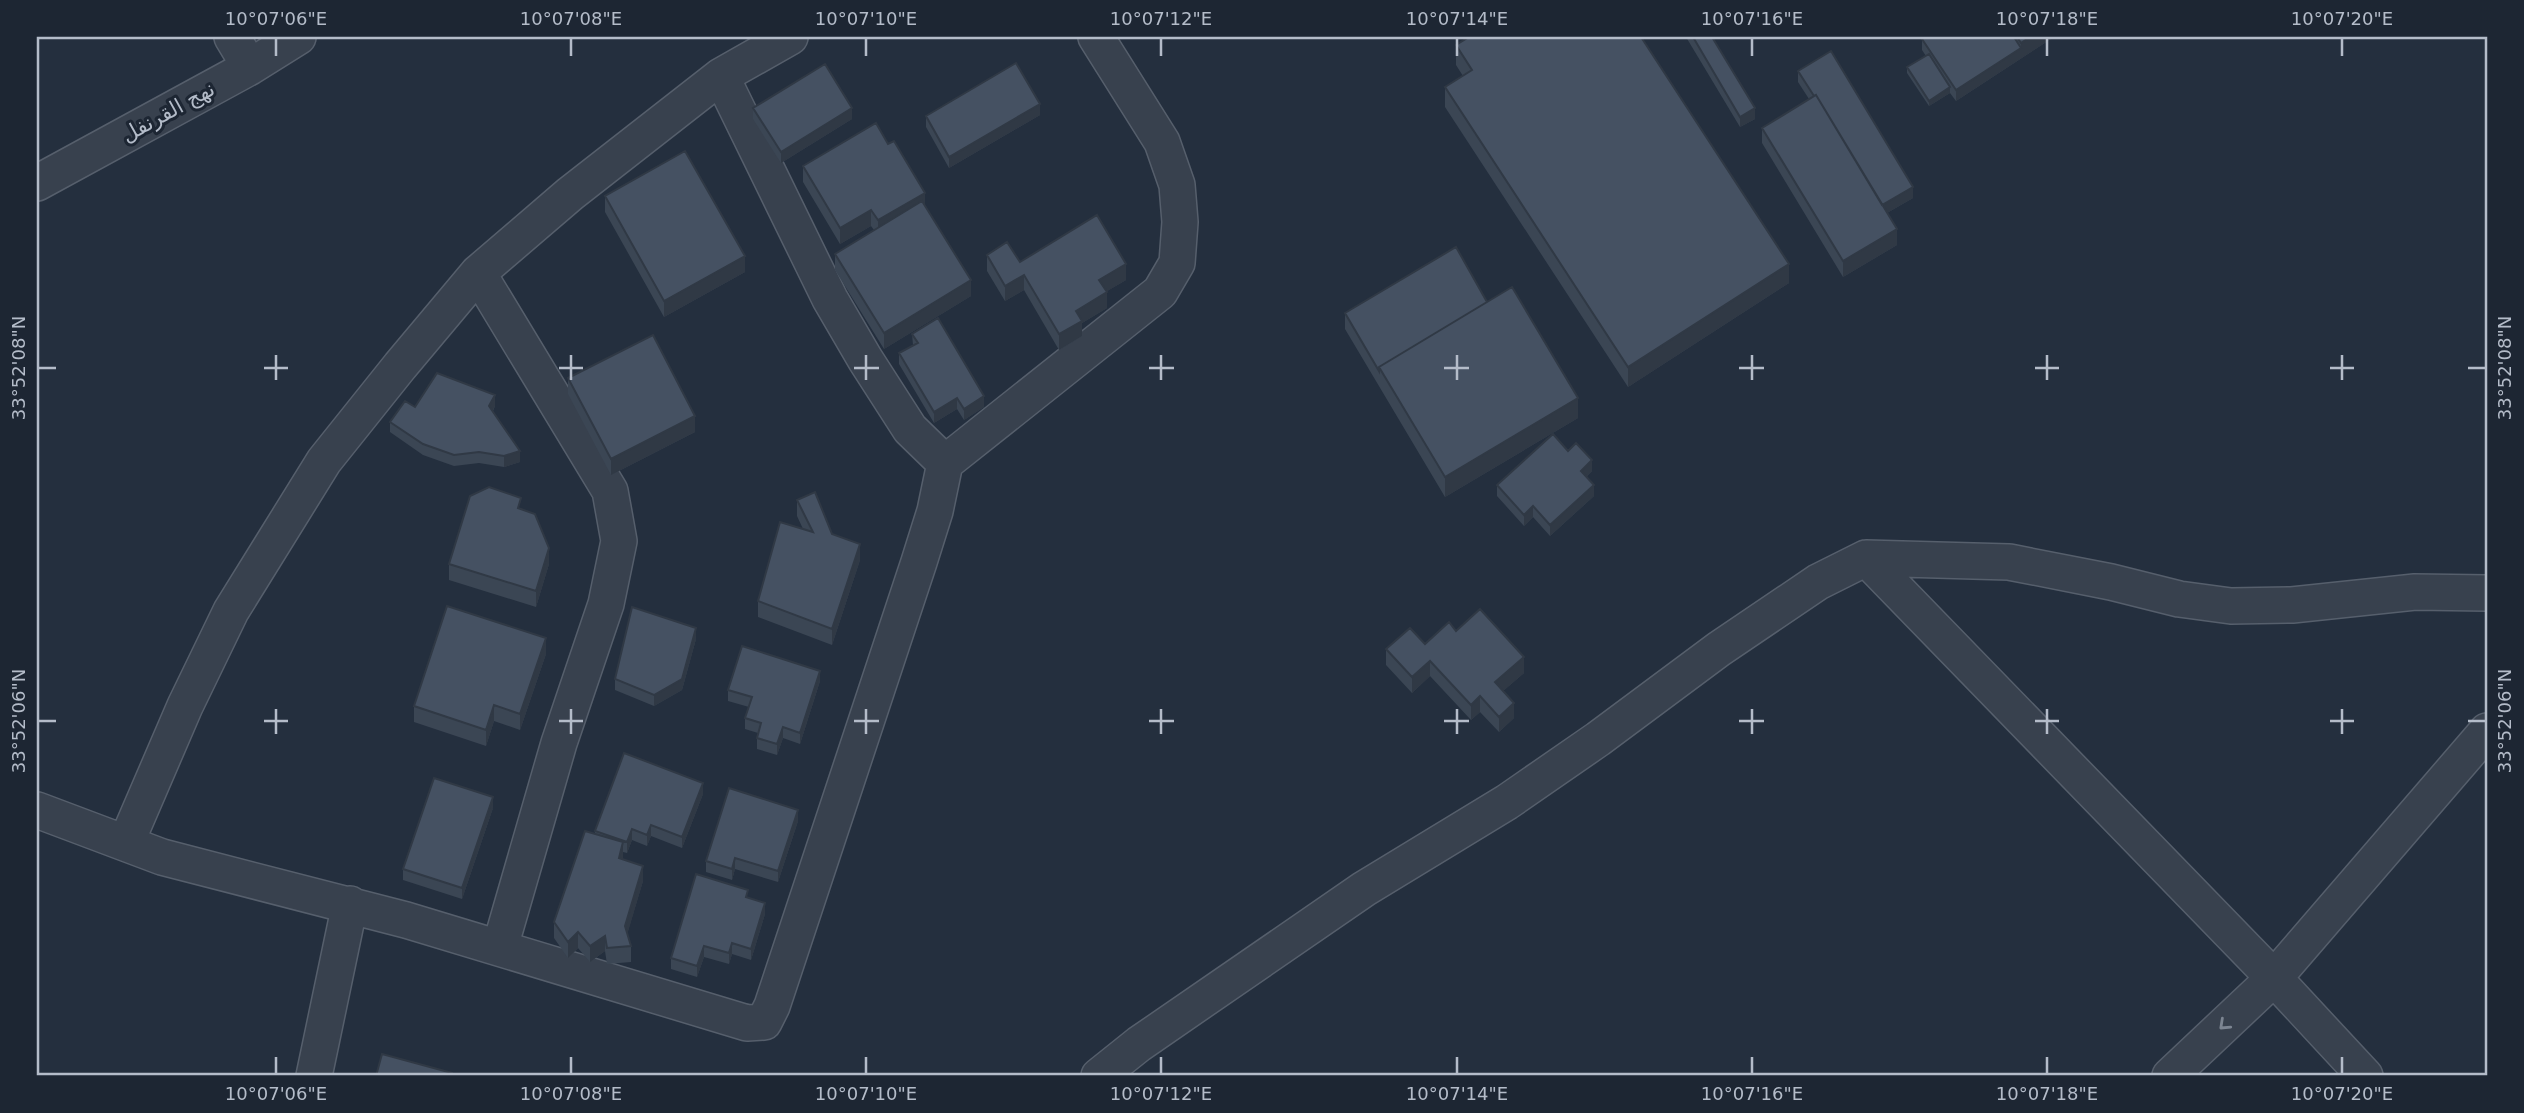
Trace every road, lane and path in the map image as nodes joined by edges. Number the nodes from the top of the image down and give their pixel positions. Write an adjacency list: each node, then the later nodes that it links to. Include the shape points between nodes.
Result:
1 (232, 37): 5 (street)
2 (298, 37): 5 (street, نهج القرنفل)
3 (790, 37): 6 (street)
4 (1096, 37): 9 (street, via 1162,142 1177,185 1177,263 1160,292)
5 (250, 67): 7 (street, نهج القرنفل)
6 (721, 76): 8 (street); 9 (street, via 837,311 910,429)
7 (37, 183)
8 (478, 273): 14 (street, via 317,473 231,611); 16 (street, via 610,491 619,541 606,604 559,743)
9 (945, 463): 16 (street, via 919,562 764,1022 747,1023)
10 (1866, 558): 11 (street, via 2009,562 2231,606 2292,605 2415,592); 17 (street); 19 (street, via 1818,582 1507,802 1364,889)
11 (2487, 593)
12 (2487, 731): 17 (street)
13 (37, 810): 14 (street)
14 (126, 843): 15 (street, via 162,857)
15 (350, 904): 16 (street); 18 (street)
16 (500, 947)
17 (2274, 978): 20 (street, one-way to 20); 21 (street)
18 (314, 1076)
19 (1099, 1076)
20 (2170, 1076)
21 (2365, 1076)

